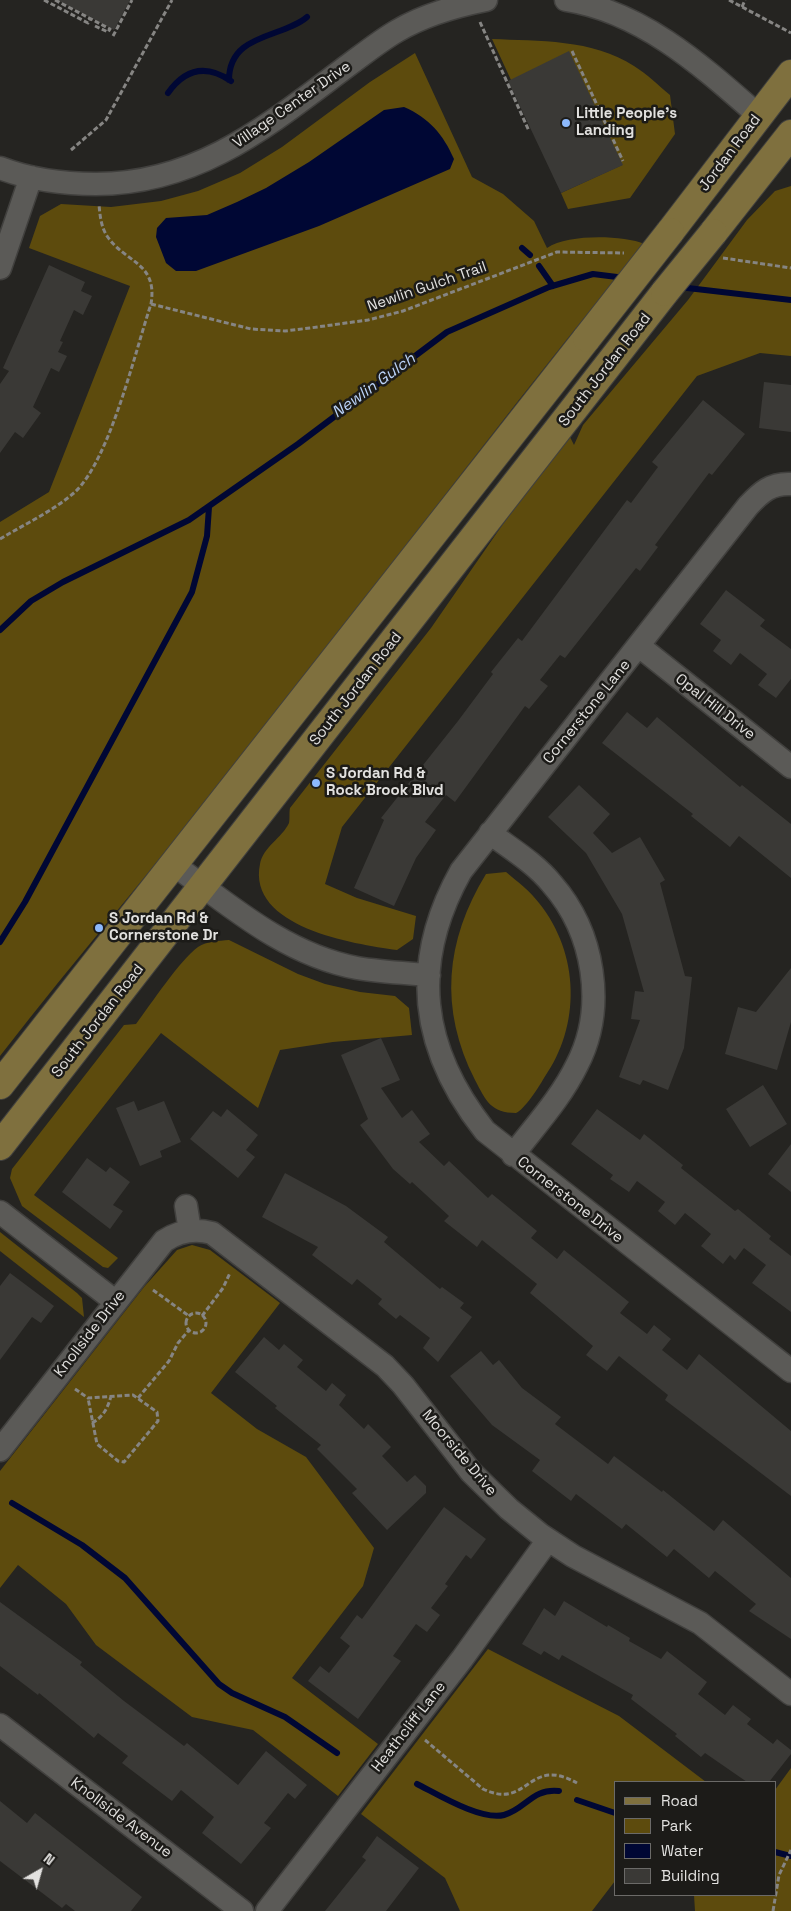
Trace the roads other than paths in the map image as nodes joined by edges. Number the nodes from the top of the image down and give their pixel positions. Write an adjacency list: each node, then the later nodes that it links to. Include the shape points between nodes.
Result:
1 (486, 0): 7 (street, Village Center Drive, via 444,11 397,31 258,132 229,150 187,168 110,184 78,184)
2 (566, 0): 4 (street, via 612,12 648,29 700,65)
3 (791, 74): 4 (main road, Jordan Road)
4 (759, 116): 8 (main road, via 756,138 748,159); 14 (main road, Jordan Road, bridge)
5 (791, 135): 8 (main road)
6 (0, 168): 7 (street, Village Center Drive)
7 (31, 177): 9 (street)
8 (747, 189): 15 (main road, South Jordan Road, bridge, via 715,245 638,327)
9 (0, 268)
10 (791, 484): 11 (street, Cornerstone Lane, via 775,485 756,497)
11 (639, 646): 12 (street, Opal Hill Drive); 13 (street, Cornerstone Lane)
12 (791, 767)
13 (490, 833): 16 (street, Cornerstone Lane, via 461,871 449,894 434,940); 19 (street, via 540,872 571,908 588,953 594,998 589,1034 578,1064 560,1094)
14 (173, 864): 15 (street); 17 (main road)
15 (203, 886): 16 (street, via 260,928 300,949 356,968); 18 (main road, South Jordan Road)
16 (428, 975): 19 (street, Cornerstone Drive, via 432,1028 447,1072 481,1126)
17 (0, 1085)
18 (0, 1146)
19 (513, 1155): 24 (street, Cornerstone Drive)
20 (186, 1206): 22 (street)
21 (0, 1212): 23 (street)
22 (190, 1231): 23 (street, Knollside Drive, via 164,1241); 26 (street, Moorside Drive, via 202,1231 222,1240 385,1366 476,1477)
23 (116, 1302): 25 (street, Knollside Drive)
24 (791, 1371)
25 (0, 1450)
26 (548, 1540): 27 (street, Moorside Drive, via 700,1623); 30 (street, Heathcliff Lane, via 462,1659)
27 (791, 1694)
28 (0, 1724): 29 (street, Knollside Avenue)
29 (242, 1911)
30 (266, 1911)

